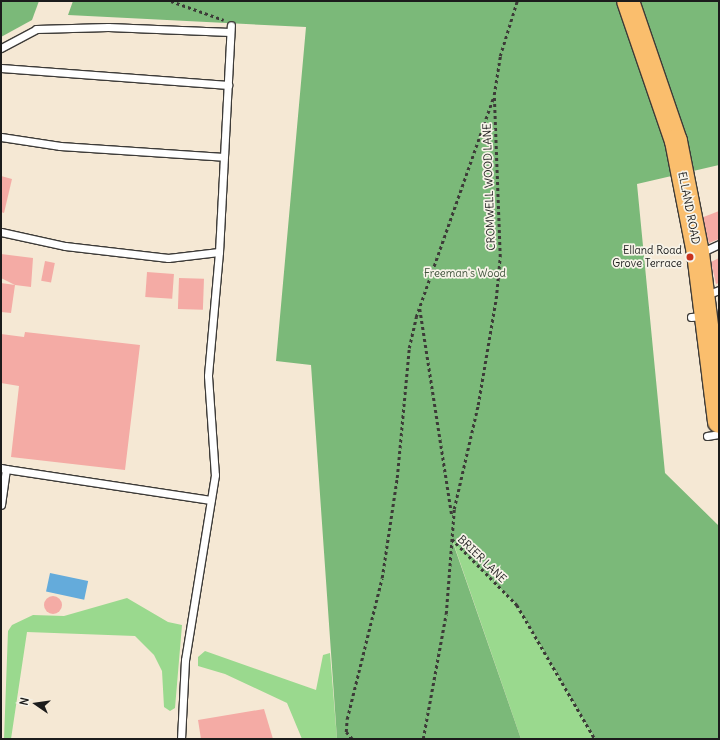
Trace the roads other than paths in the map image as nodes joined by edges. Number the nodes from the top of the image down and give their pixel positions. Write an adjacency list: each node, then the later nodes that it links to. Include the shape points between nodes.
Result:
1 (628, 1): 10 (main road, ELLAND ROAD, via 668,110)
2 (1, 48): 4 (lane, via 36,29 231,28)
3 (1, 68): 4 (lane)
4 (228, 85): 6 (lane)
5 (1, 137): 6 (lane, via 60,146)
6 (224, 157): 9 (lane)
7 (1, 232): 9 (lane, via 65,246 168,258)
8 (719, 244): 10 (lane)
9 (219, 252): 15 (lane, via 208,376 215,475)
10 (698, 253): 11 (main road, ELLAND ROAD)
11 (705, 305): 12 (main road, ELLAND ROAD)
12 (713, 429): 13 (lane)
13 (719, 434)
14 (4, 469): 15 (lane); 16 (lane)
15 (211, 500): 17 (lane, via 185,660)
16 (1, 505)
17 (181, 739)

